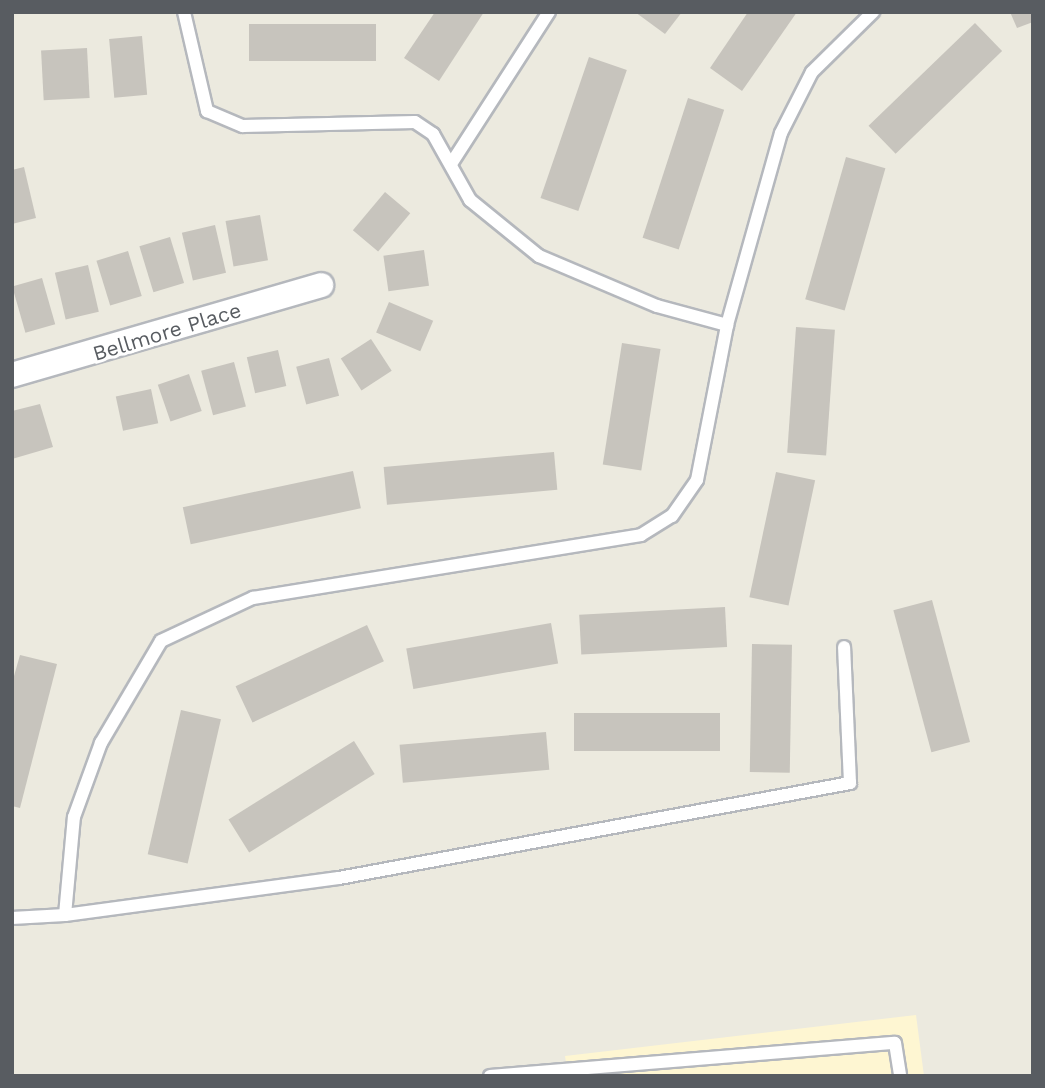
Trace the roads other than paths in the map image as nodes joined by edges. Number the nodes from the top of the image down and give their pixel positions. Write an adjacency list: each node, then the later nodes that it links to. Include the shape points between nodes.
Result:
1 (184, 12): 4 (lane, via 207,111 243,126 415,122 433,134)
2 (549, 12): 4 (lane)
3 (873, 12): 6 (lane, via 811,72 781,132)
4 (451, 164): 6 (lane, via 470,200 539,256 657,306)
5 (321, 285): 7 (street, Bellmore Place)
6 (727, 325): 9 (lane, via 697,480 672,516 641,534 253,598 161,642 101,743 74,817)
7 (12, 375)
8 (844, 647): 9 (lane, via 850,783 339,878)
9 (65, 915): 10 (lane)
10 (12, 918)
11 (490, 1076): 12 (lane, via 895,1043)
12 (900, 1076)

